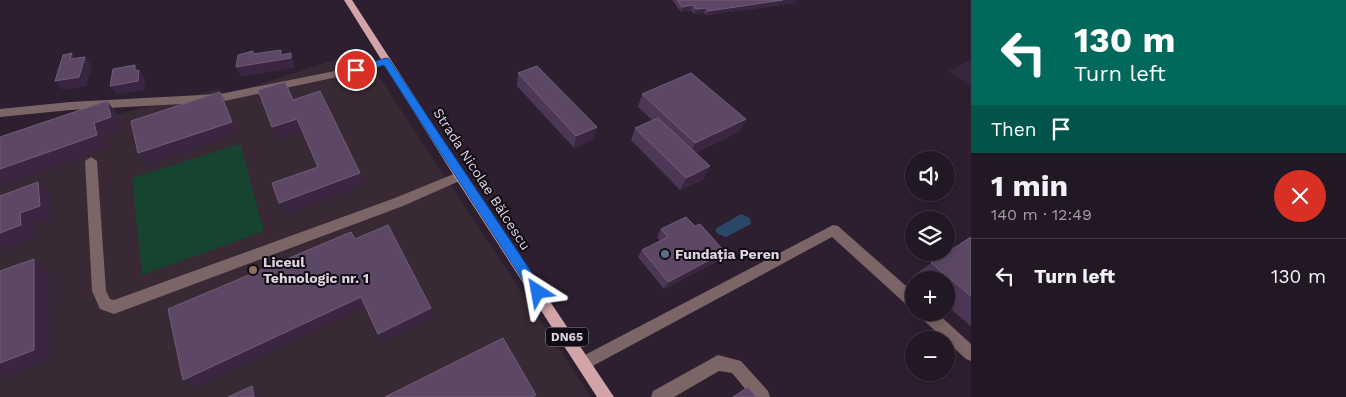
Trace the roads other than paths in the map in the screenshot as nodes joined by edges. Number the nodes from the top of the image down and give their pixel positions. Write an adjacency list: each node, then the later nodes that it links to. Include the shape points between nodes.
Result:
1 (349, 1): 2 (main road, Strada Nicolae Bălcescu / DN65)
2 (386, 61): 3 (street, via 220,98); 5 (main road, Strada Nicolae Bălcescu / DN65)
3 (0, 113)
4 (92, 161): 5 (street, via 99,291 106,304 114,306 399,202)
5 (460, 176): 9 (main road, Strada Nicolae Bălcescu / DN65)
6 (905, 294): 9 (street, via 833,230)
7 (935, 321): 8 (street)
8 (971, 354)
9 (584, 363): 10 (main road, Strada Nicolae Bălcescu / DN65)
10 (606, 397)
11 (659, 397): 12 (street, via 718,363 736,366)
12 (762, 397)

